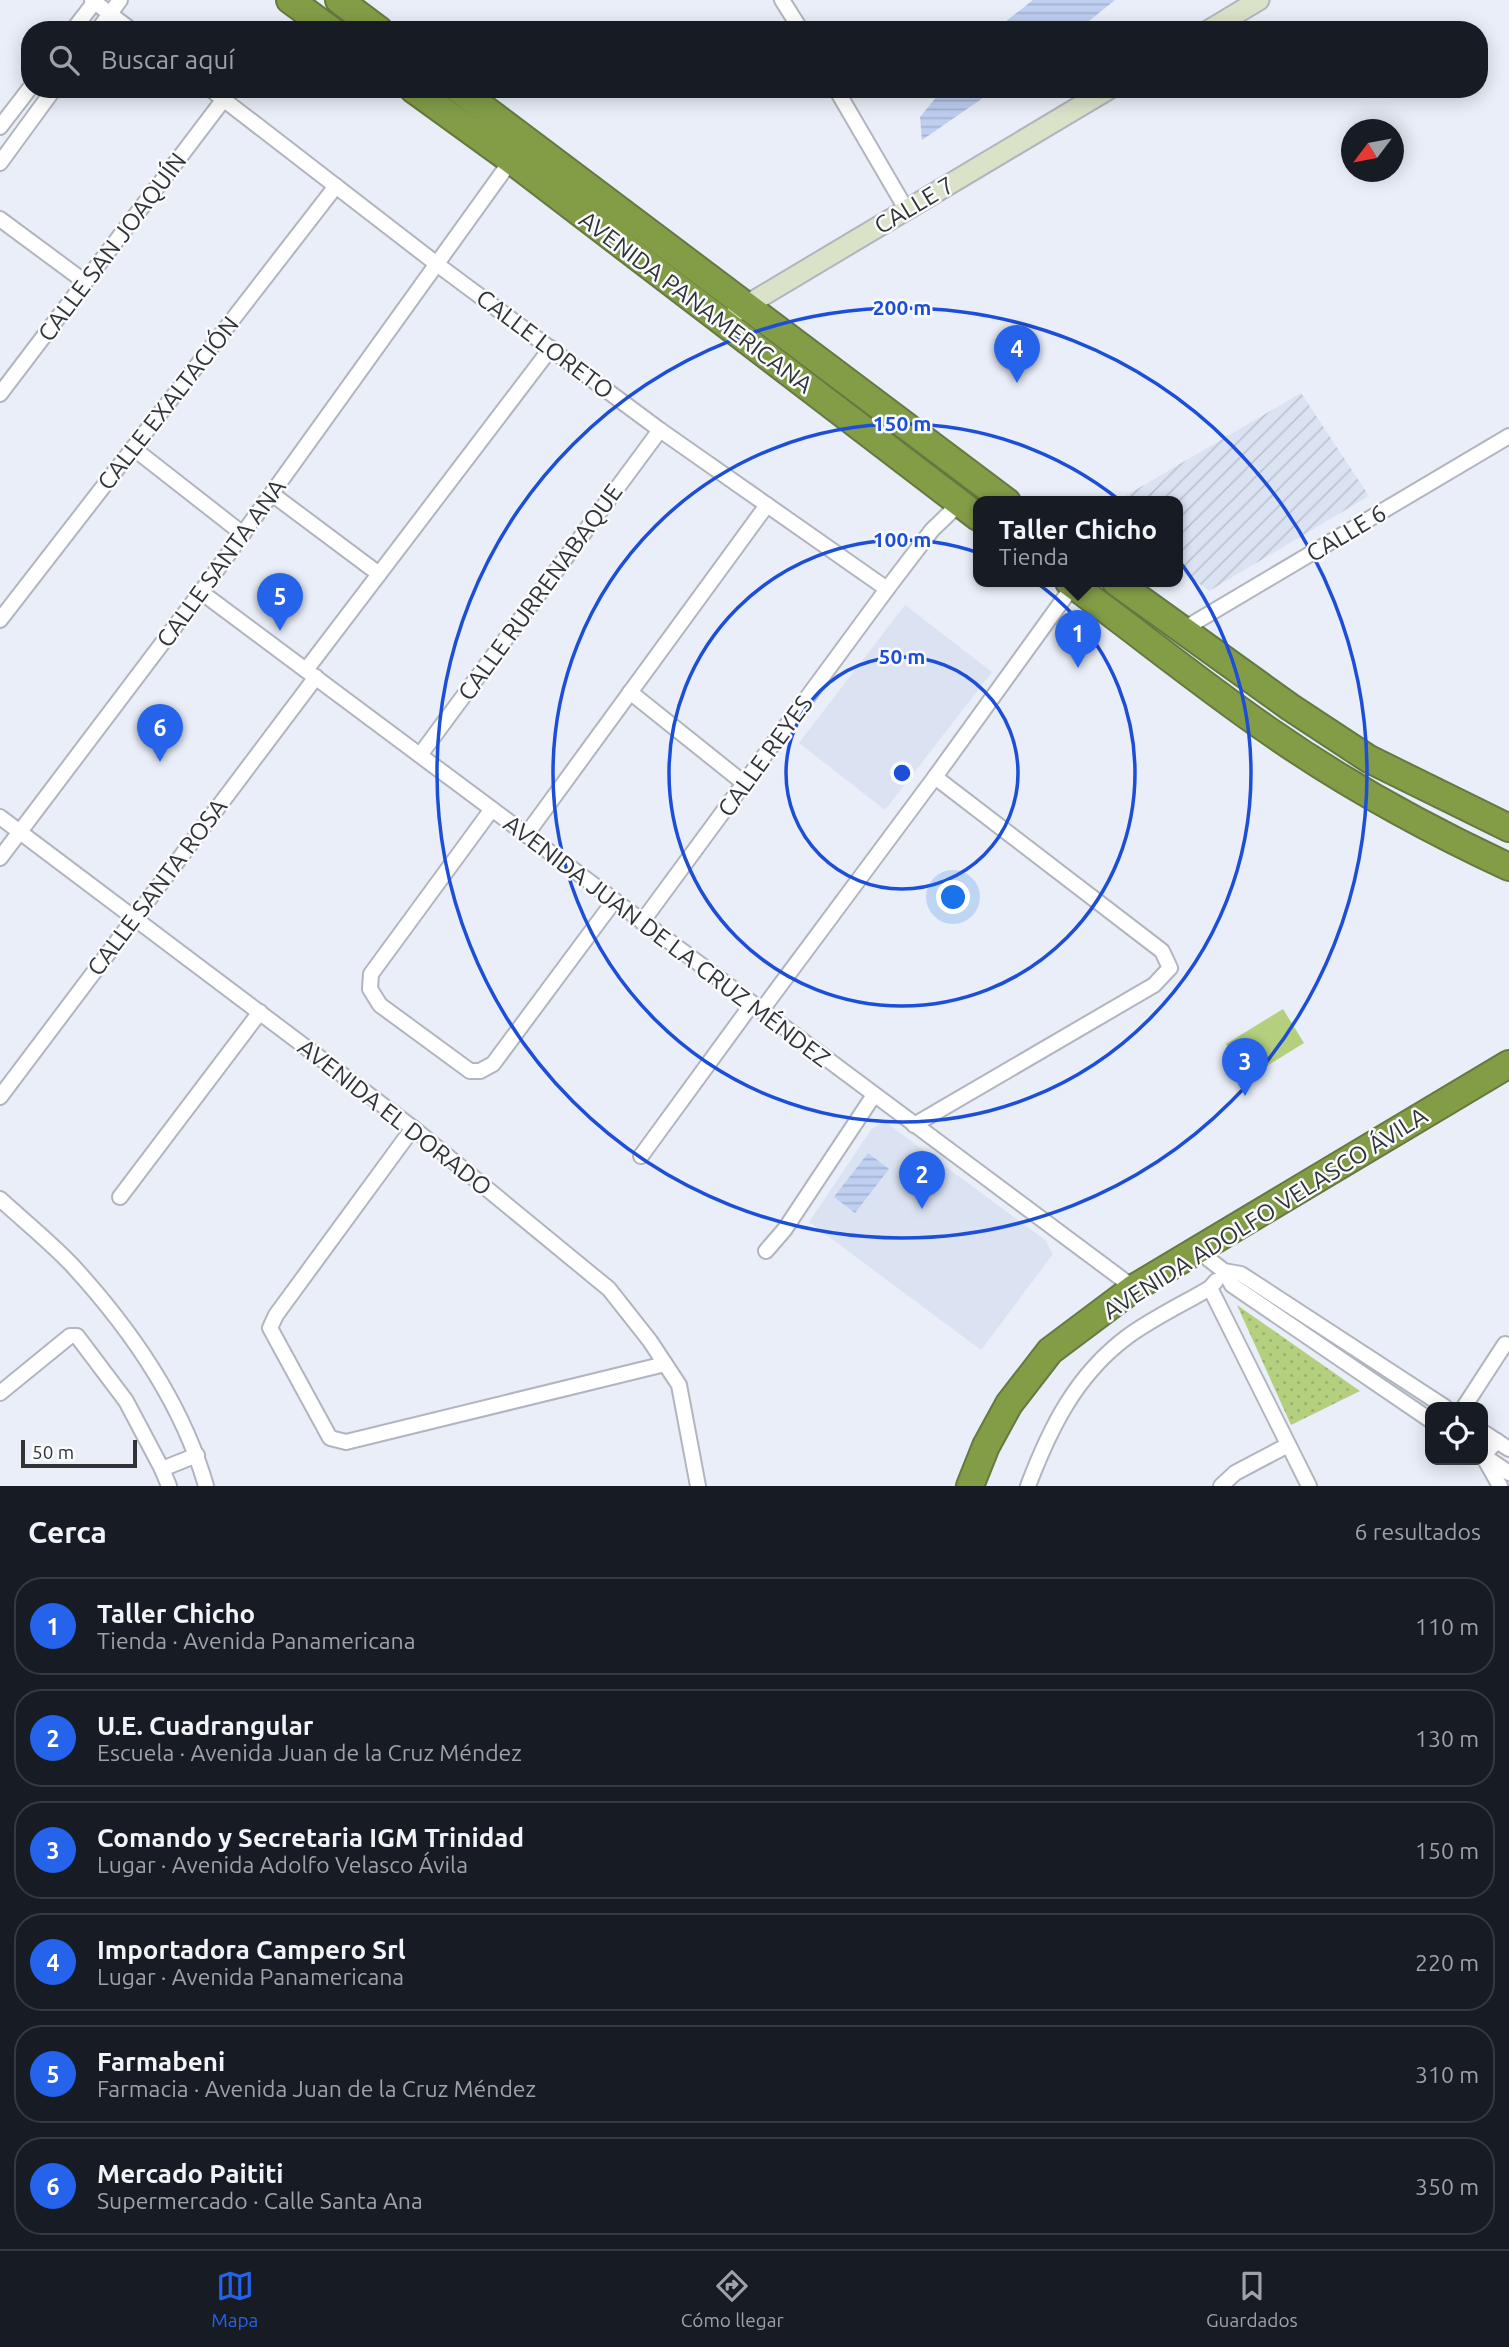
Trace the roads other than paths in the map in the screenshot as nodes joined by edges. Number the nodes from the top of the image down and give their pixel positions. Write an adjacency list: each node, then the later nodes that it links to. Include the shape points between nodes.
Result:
1 (120, 0): 7 (street)
2 (290, 0): 11 (highway)
3 (339, 0): 12 (highway)
4 (1259, 0): 14 (street)
5 (94, 1): 7 (street); 8 (street)
6 (784, 1): 13 (street)
7 (110, 14): 9 (street); 10 (street)
8 (80, 21)
9 (105, 21)
10 (119, 21)
11 (319, 21)
12 (367, 21)
13 (795, 21)
14 (1224, 21)
15 (22, 98): 22 (street)
16 (47, 98): 24 (street)
17 (428, 98): 23 (highway, AVENIDA PANAMERICANA)
18 (467, 98): 23 (highway, AVENIDA PANAMERICANA)
19 (841, 98): 26 (street)
20 (1094, 98): 26 (street, CALLE 7)
21 (223, 99): 25 (street, CALLE LORETO); 29 (street, CALLE SAN JOAQUÍN)
22 (0, 127)
23 (518, 150): 28 (street, CALLE SANTA ANA); 30 (highway, AVENIDA PANAMERICANA); 31 (highway, AVENIDA PANAMERICANA)
24 (0, 163)
25 (336, 186): 28 (street, CALLE LORETO); 36 (street, CALLE EXALTACIÓN)
26 (906, 209): 30 (street, CALLE 7)
27 (0, 219): 29 (street)
28 (438, 265): 32 (street, CALLE LORETO); 37 (street, CALLE SANTA ANA)
29 (85, 282): 33 (street, CALLE SAN JOAQUÍN)
30 (746, 305): 31 (street, CALLE 7); 38 (highway, AVENIDA PANAMERICANA)
31 (720, 322): 40 (highway, AVENIDA PANAMERICANA)
32 (551, 348): 34 (street, CALLE LORETO); 42 (street, CALLE SANTA ROSA)
33 (0, 394)
34 (660, 430): 39 (street, CALLE LORETO); 52 (street, CALLE RURRENABAQUE)
35 (1509, 436): 49 (street, CALLE 6)
36 (133, 448): 41 (street); 48 (street, CALLE EXALTACIÓN)
37 (272, 494): 41 (street, CALLE SANTA ANA); 42 (street)
38 (999, 496)
39 (767, 505): 46 (street, CALLE LORETO); 51 (street)
40 (969, 510): 46 (street, CALLE REYES, via 932,530)
41 (243, 534): 47 (street, CALLE SANTA ANA)
42 (379, 574): 50 (street, CALLE SANTA ROSA)
43 (1069, 587): 53 (street)
44 (1075, 587): 61 (highway, via 1269,731 1436,833)
45 (1123, 587): 49 (highway)
46 (887, 589): 54 (street, CALLE REYES)
47 (201, 592): 50 (street, AVENIDA JUAN DE LA CRUZ MÉNDEZ); 58 (street, CALLE SANTA ANA)
48 (0, 620)
49 (1182, 630): 57 (highway, via 1369,759)
50 (311, 674): 52 (street, AVENIDA JUAN DE LA CRUZ MÉNDEZ); 63 (street, CALLE SANTA ROSA)
51 (630, 692): 54 (street); 59 (street)
52 (419, 755): 55 (street, AVENIDA JUAN DE LA CRUZ MÉNDEZ)
53 (935, 777): 65 (street); 70 (street, via 1162,951 1170,968 1154,985)
54 (746, 784): 64 (street, CALLE REYES)
55 (492, 809): 59 (street, AVENIDA JUAN DE LA CRUZ MÉNDEZ); 62 (street, via 371,974 370,989 380,1005 470,1071 480,1071 493,1064)
56 (0, 817): 58 (street, AVENIDA EL DORADO)
57 (1509, 828)
58 (20, 832): 60 (street, CALLE SANTA ANA); 63 (street, AVENIDA EL DORADO)
59 (526, 835): 62 (street, AVENIDA JUAN DE LA CRUZ MÉNDEZ)
60 (0, 858)
61 (1509, 867)
62 (614, 901): 64 (street, AVENIDA JUAN DE LA CRUZ MÉNDEZ)
63 (134, 916): 66 (street, AVENIDA EL DORADO); 69 (street, CALLE SANTA ROSA)
64 (642, 922): 65 (street, AVENIDA JUAN DE LA CRUZ MÉNDEZ)
65 (756, 1007): 68 (street, AVENIDA JUAN DE LA CRUZ MÉNDEZ); 72 (street)
66 (260, 1012): 71 (street, AVENIDA EL DORADO); 73 (street)
67 (1509, 1063): 76 (highway, AVENIDA ADOLFO VELASCO ÁVILA)
68 (874, 1095): 70 (street, AVENIDA JUAN DE LA CRUZ MÉNDEZ); 75 (street)
69 (0, 1097)
70 (914, 1125): 78 (street, AVENIDA JUAN DE LA CRUZ MÉNDEZ)
71 (413, 1128): 81 (street, AVENIDA EL DORADO, via 609,1289); 81 (street, via 270,1328 330,1438 346,1442)
72 (641, 1156)
73 (120, 1197)
74 (0, 1199): 89 (street, via 69,1263 120,1321 152,1368)
75 (766, 1251)
76 (1198, 1251): 77 (street); 78 (highway, AVENIDA ADOLFO VELASCO ÁVILA)
77 (1224, 1270): 79 (street); 83 (street, via 1241,1274); 85 (street, via 1232,1285)
78 (1134, 1288): 97 (highway, AVENIDA ADOLFO VELASCO ÁVILA, via 1050,1351 1009,1404)
79 (1210, 1288): 87 (street); 98 (street, via 1128,1337 1091,1369 1064,1405)
80 (1505, 1344): 84 (street)
81 (665, 1364): 96 (street, AVENIDA EL DORADO, via 679,1385)
82 (0, 1393): 92 (street, via 70,1336 78,1336 126,1401)
83 (1437, 1402)
84 (1467, 1402)
85 (1425, 1417)
86 (1488, 1435): 88 (street)
87 (1288, 1445): 99 (street, via 1235,1473); 100 (street)
88 (1503, 1445)
89 (197, 1455): 92 (street); 95 (street)
90 (1488, 1458): 93 (street)
91 (1488, 1464): 101 (street)
92 (162, 1469): 94 (street)
93 (1509, 1473)
94 (169, 1486)
95 (206, 1486)
96 (698, 1486)
97 (970, 1486)
98 (1028, 1486)
99 (1221, 1486)
100 (1309, 1486)
101 (1500, 1486)

